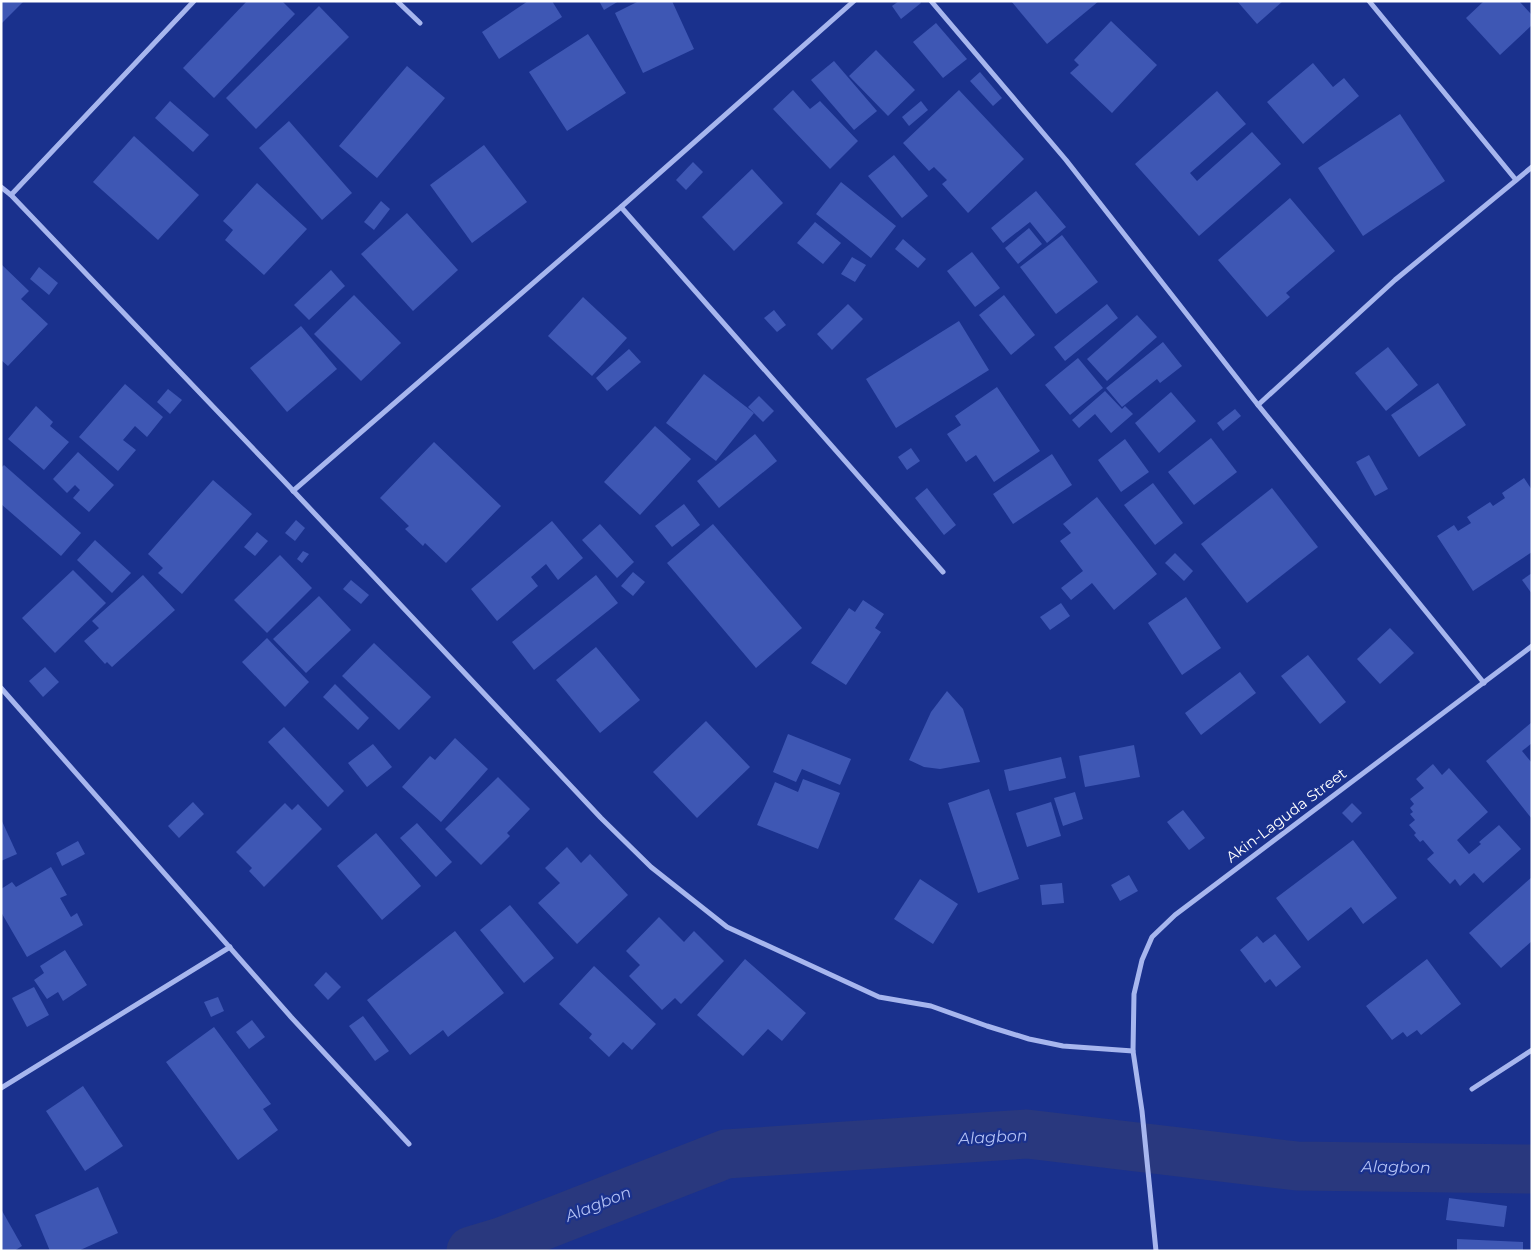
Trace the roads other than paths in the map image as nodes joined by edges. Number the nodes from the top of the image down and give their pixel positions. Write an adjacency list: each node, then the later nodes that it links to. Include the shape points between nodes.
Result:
1 (194, 1): 10 (street)
2 (397, 1): 6 (street)
3 (854, 1): 11 (street)
4 (931, 1): 12 (street, via 1066,160)
5 (1369, 1): 8 (street)
6 (420, 22)
7 (1532, 167): 8 (street)
8 (1516, 180): 12 (street, via 1395,280)
9 (1, 187): 10 (street)
10 (11, 196): 13 (street)
11 (621, 207): 13 (street); 14 (street)
12 (1258, 405): 16 (street)
13 (294, 491): 20 (street, via 601,818 651,867 728,927 879,998 932,1006 987,1026 1063,1046)
14 (943, 572)
15 (1532, 646): 16 (street, Akin-Laguda Street)
16 (1484, 683): 20 (street, Akin-Laguda Street, via 1175,915 1152,937 1142,960 1134,994)
17 (1, 688): 18 (street)
18 (230, 947): 21 (street); 23 (street)
19 (1532, 1050): 22 (street)
20 (1132, 1051): 24 (street, Akin-Laguda Street, via 1142,1111)
21 (1, 1088)
22 (1472, 1089)
23 (409, 1144)
24 (1156, 1251)

